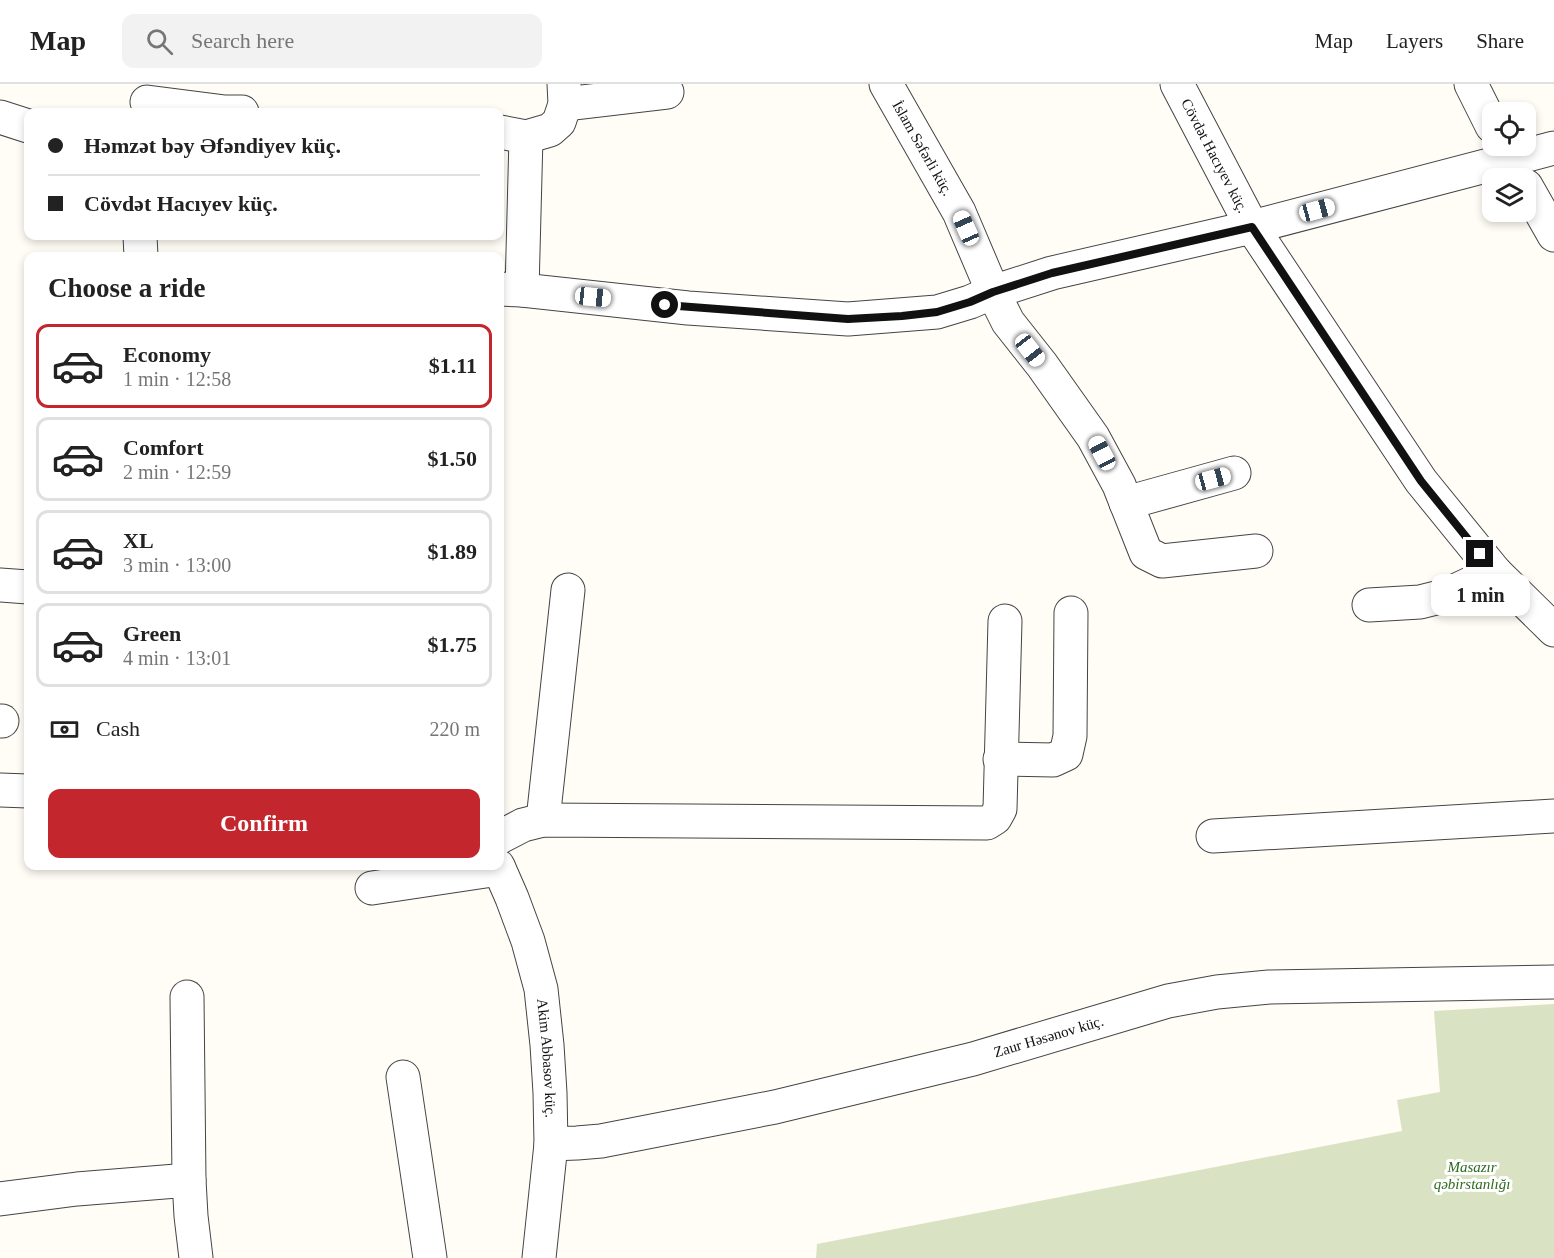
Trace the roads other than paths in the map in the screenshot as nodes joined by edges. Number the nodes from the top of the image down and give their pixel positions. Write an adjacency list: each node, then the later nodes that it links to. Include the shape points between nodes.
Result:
1 (886, 84): 17 (street, İslam Səfərli küç., via 959,212)
2 (1177, 84): 14 (street, Cövdət Hacıyev küç.)
3 (1471, 84): 7 (street)
4 (667, 93): 5 (street)
5 (565, 94): 11 (street, via 559,122 550,130)
6 (148, 100): 8 (street)
7 (1482, 106)
8 (199, 108)
9 (0, 117): 10 (street)
10 (24, 125)
11 (513, 134): 16 (street)
12 (1554, 148): 13 (street)
13 (1515, 167): 14 (street); 15 (street)
14 (1252, 227): 17 (street, via 1052,273); 21 (street, Cövdət Hacıyev küç., via 1421,481)
15 (1554, 235)
16 (511, 289): 17 (street, via 688,308 848,319 937,312)
17 (993, 292): 19 (street, İslam Səfərli küç., via 1008,322 1094,437)
18 (1234, 473): 19 (street)
19 (1126, 503): 20 (street, İslam Səfərli küç., via 1146,553 1162,561)
20 (1256, 551)
21 (1495, 572): 25 (street, via 1444,596 1420,602); 28 (street, Cövdət Hacıyev küç.)
22 (0, 585): 23 (street)
23 (24, 587)
24 (568, 590): 33 (street)
25 (1370, 605)
26 (1071, 613): 29 (street, via 1070,736 1065,754 1053,760)
27 (1005, 621): 29 (street)
28 (1554, 630)
29 (1000, 759): 33 (street, via 1000,809 987,823)
30 (0, 790): 31 (street)
31 (24, 791)
32 (1554, 816): 35 (street)
33 (543, 820): 34 (street)
34 (504, 835)
35 (1212, 836)
36 (480, 870): 38 (street)
37 (499, 870): 42 (street, Akim Abbasov küç., via 528,941 540,989 547,1045)
38 (372, 888)
39 (1554, 982): 42 (street, Zaur Həsənov küç., via 1269,987 1217,992 1168,1001 973,1059 775,1107 601,1141)
40 (187, 997): 43 (street)
41 (403, 1077): 46 (street)
42 (551, 1144): 47 (street, Akim Abbasov küç.)
43 (189, 1180): 44 (street); 45 (street)
44 (0, 1199)
45 (196, 1258)
46 (430, 1258)
47 (539, 1258)

